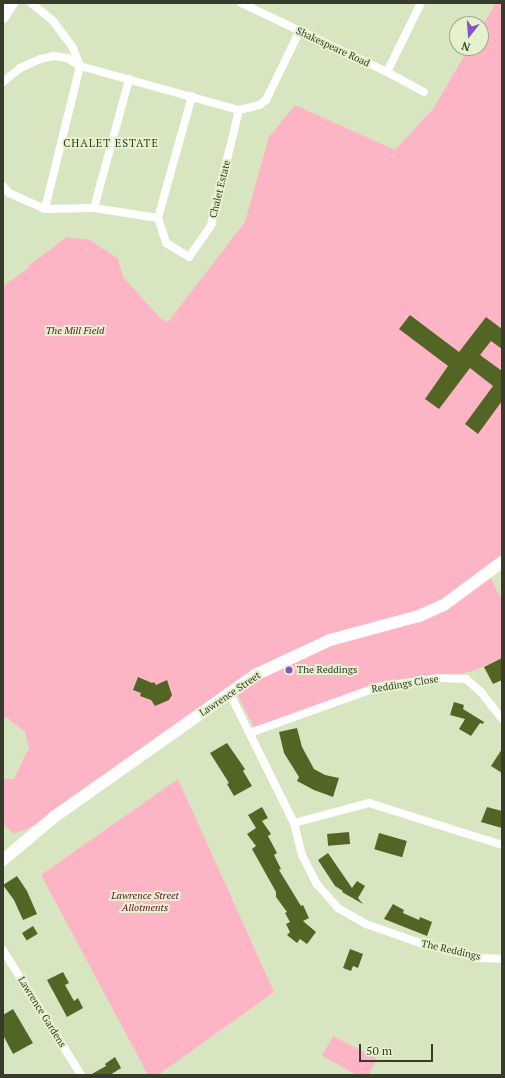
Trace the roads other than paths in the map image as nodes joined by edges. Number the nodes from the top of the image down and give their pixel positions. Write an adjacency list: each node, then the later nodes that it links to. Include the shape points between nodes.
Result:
1 (12, 3): 5 (street)
2 (31, 3): 7 (street, via 53,21 73,48)
3 (241, 3): 6 (street, Shakespeare Road)
4 (421, 3): 8 (street)
5 (3, 17)
6 (299, 32): 8 (street, Shakespeare Road); 13 (street, via 266,100 259,105)
7 (80, 66): 9 (street); 10 (street, via 67,58 54,56 20,68); 16 (street)
8 (387, 72): 11 (street, Shakespeare Road)
9 (130, 79): 12 (street); 15 (street)
10 (3, 82)
11 (424, 92)
12 (192, 96): 13 (street); 17 (street)
13 (239, 110): 17 (street, Chalet Estate, via 211,225 189,257 166,243)
14 (3, 186): 16 (street, via 9,193)
15 (94, 208): 16 (street); 17 (street)
16 (45, 209)
17 (158, 218)
18 (502, 562): 19 (street, Lawrence Street, via 444,605 419,616 330,640 255,675)
19 (230, 694): 21 (street, The Reddings); 24 (street, Lawrence Street, via 54,817)
20 (502, 719): 21 (street, Reddings Close, via 481,692 466,679 439,678 378,687)
21 (250, 733): 22 (street, The Reddings)
22 (294, 823): 23 (street, via 369,803); 26 (street, The Reddings, via 302,855 316,884 338,908 366,924 426,945 478,958)
23 (502, 845)
24 (3, 860)
25 (3, 950): 27 (street, Lawrence Gardens)
26 (502, 958)
27 (81, 1075)

